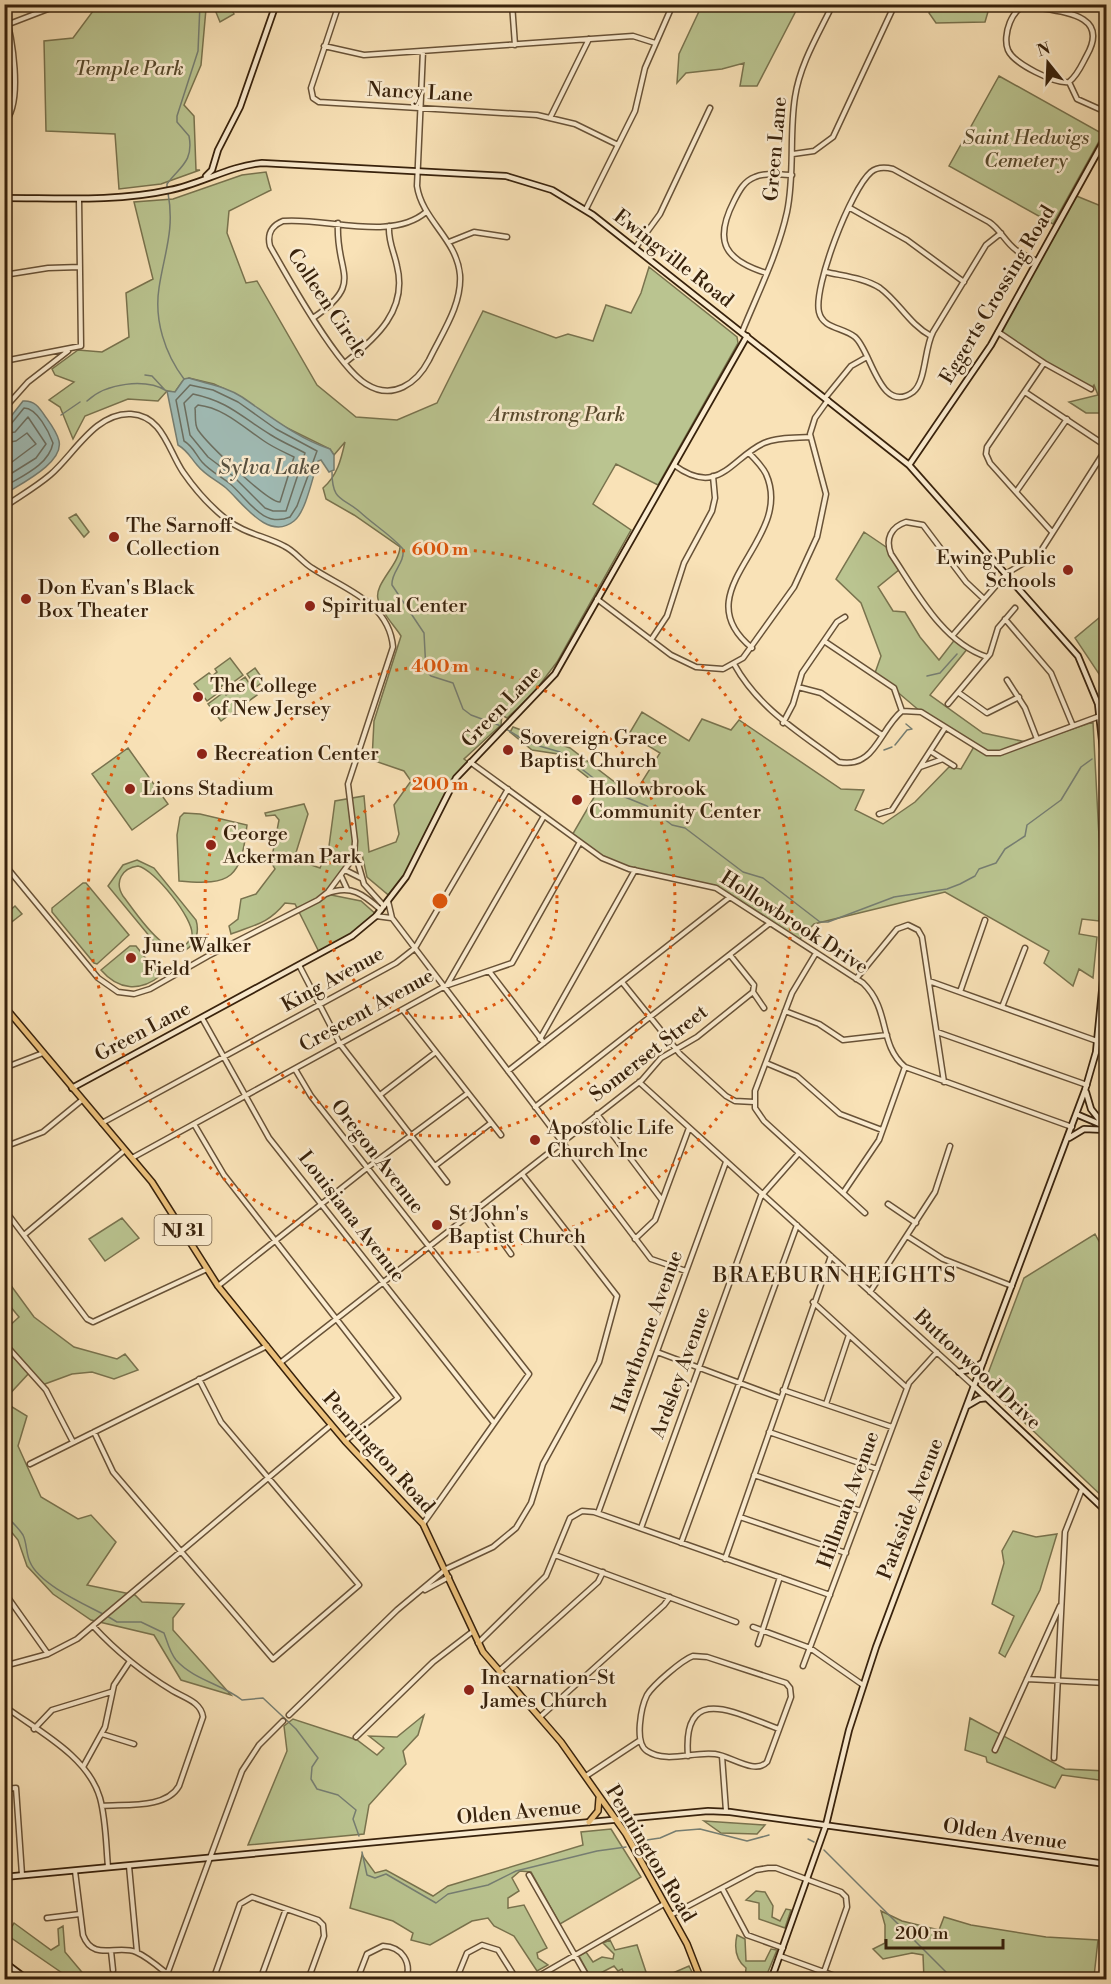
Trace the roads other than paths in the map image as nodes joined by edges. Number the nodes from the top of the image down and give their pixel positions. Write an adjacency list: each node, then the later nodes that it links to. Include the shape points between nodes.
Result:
1 (62, 4): 9 (street)
2 (276, 4): 24 (main road, via 240,108)
3 (339, 4): 13 (street, Nancy Lane)
4 (512, 4): 12 (street)
5 (673, 4): 11 (street)
6 (833, 4): 23 (street, Green Lane, via 799,76 793,110)
7 (895, 4): 23 (street, via 833,136 820,148)
8 (4, 10): 9 (street)
9 (9, 24): 20 (street, via 14,105 12,115)
10 (589, 39): 11 (street, via 633,36); 12 (street); 19 (street)
11 (655, 43): 22 (street, via 635,111)
12 (515, 45): 14 (street)
13 (324, 46): 14 (street, via 357,55); 16 (street, Nancy Lane, via 311,88 316,100)
14 (423, 51): 16 (street, Colleen Circle)
15 (1069, 81): 15 (street, via 1092,46 1092,26 1082,18 1029,6 1018,8 1006,40 1010,52 1015,59 1055,81); 18 (street, via 1077,99)
16 (420, 108): 19 (street, Nancy Lane); 25 (street, Colleen Circle)
17 (710, 108): 39 (street, via 660,214)
18 (1107, 112)
19 (550, 117): 22 (street, Nancy Lane)
20 (4, 123)
21 (1107, 137): 40 (main road, Eggerts Crossing Road)
22 (618, 145): 32 (street)
23 (793, 154): 27 (street, Green Lane)
24 (217, 159): 26 (main road); 28 (main road)
25 (417, 171): 26 (main road, Ewingville Road, via 262,163); 32 (main road, Ewingville Road, via 518,178 552,190); 33 (street, Colleen Circle, via 418,194)
26 (222, 172): 28 (main road, Ewingville Road)
27 (792, 175): 43 (street, Green Lane, via 784,223); 43 (street, via 765,174 749,179 739,190 723,224 724,242 733,258)
28 (203, 179): 30 (main road, Ewingville Road, via 162,192)
29 (4, 198): 30 (main road, Ewingville Road)
30 (79, 199): 41 (street)
31 (849, 208): 36 (street, via 867,177 878,168 893,169 989,222); 42 (street, via 833,241); 45 (street, via 907,240)
32 (586, 210): 39 (main road, Ewingville Road)
33 (426, 212): 35 (street, Colleen Circle, via 408,224); 38 (street, Colleen Circle)
34 (338, 223): 35 (street, Colleen Circle); 46 (street, via 343,290 334,304); 46 (street, Colleen Circle, via 283,221 269,235 270,246)
35 (389, 226): 54 (street, via 388,242 399,275 397,302 380,334)
36 (1001, 233): 40 (street, via 1017,251); 45 (street, via 986,245)
37 (507, 237): 38 (street, via 474,232)
38 (449, 242): 54 (street, Colleen Circle, via 459,268 458,300 418,378 404,388 381,390 363,382)
39 (636, 247): 47 (main road, Ewingville Road)
40 (1037, 261): 48 (main road, Eggerts Crossing Road)
41 (80, 267): 44 (street); 51 (street, via 81,346)
42 (826, 272): 50 (street, via 880,288 911,322); 52 (street, via 819,304 821,317 856,338)
43 (766, 273): 47 (street, Green Lane)
44 (4, 275)
45 (964, 282): 50 (street)
46 (313, 318): 54 (street, Colleen Circle)
47 (742, 332): 49 (main road, Ewingville Road)
48 (998, 332): 55 (street); 65 (main road, Eggerts Crossing Road)
49 (747, 336): 58 (main road, Ewingville Road); 64 (main road, Green Lane)
50 (931, 336): 52 (street, via 920,384 909,394 892,394 881,386)
51 (69, 351): 53 (street); 59 (street, via 28,382)
52 (867, 357): 58 (street, via 851,366)
53 (4, 361)
54 (346, 362)
55 (1044, 363): 56 (street); 57 (street)
56 (1091, 389)
57 (1025, 392): 60 (street); 67 (street, via 986,451 990,464)
58 (827, 399): 61 (street, via 812,423); 65 (main road, Ewingville Road)
59 (4, 409)
60 (1067, 419): 62 (street); 67 (street)
61 (810, 437): 63 (street, via 776,440); 79 (street, via 825,487 821,524 797,582)
62 (1107, 447): 69 (street)
63 (749, 453): 66 (street, via 731,469); 79 (street, via 766,474 769,507 762,532 733,586 727,606 735,632)
64 (674, 465): 66 (street, via 691,474); 71 (main road, Green Lane)
65 (909, 465): 70 (main road, Ewingville Road)
66 (712, 476): 77 (street, via 712,512 684,563 667,616)
67 (1016, 492): 69 (street)
68 (4, 507): 105 (street, via 49,476 81,440 118,415 134,414 161,431 184,474 223,517 289,549 313,569 357,592 370,604 388,630 393,652 348,784)
69 (1052, 532): 70 (street, via 1039,554)
70 (1007, 573): 72 (street); 88 (main road, Ewingville Road, via 1078,656)
71 (597, 599): 77 (street); 96 (main road, Green Lane, via 551,680)
72 (984, 599): 76 (street); 76 (street, via 923,525 906,522 894,528 888,541 891,554 937,621)
73 (1015, 608): 75 (street)
74 (845, 617): 78 (street)
75 (1005, 619): 80 (street); 90 (street, via 1052,674)
76 (953, 635): 80 (street, via 970,650)
77 (651, 640): 81 (street, via 696,668 717,670)
78 (824, 641): 83 (street, via 801,673); 87 (street, via 894,688)
79 (752, 648): 81 (street)
80 (987, 657): 84 (street)
81 (734, 664): 89 (street, via 753,693)
82 (1007, 680): 85 (street)
83 (797, 687): 89 (street); 92 (street, via 821,693)
84 (959, 693): 85 (street, via 987,713); 86 (street)
85 (1019, 697): 93 (street)
86 (948, 704)
87 (902, 711): 91 (street, via 921,712); 92 (street)
88 (1101, 716): 90 (street); 97 (main road, Ewingville Road)
89 (783, 723): 92 (street, via 847,764 864,760)
90 (1073, 726): 93 (street)
91 (945, 728): 93 (street, via 987,753 1000,753); 94 (street)
92 (882, 735)
93 (1037, 739)
94 (930, 751): 95 (street); 99 (street)
95 (944, 759): 98 (street); 99 (street)
96 (470, 762): 101 (street, Hollowbrook Drive); 114 (main road, Green Lane, via 451,785 411,868)
97 (1106, 763): 100 (main road, Ewingville Road)
98 (954, 766)
99 (920, 767): 102 (street, via 892,810)
100 (1107, 777)
101 (508, 789): 103 (street, Hollowbrook Drive); 119 (street, King Avenue)
102 (879, 814)
103 (544, 816): 104 (street, Hollowbrook Drive); 129 (street, Crescent Avenue)
104 (580, 842): 108 (street, Hollowbrook Drive, via 611,863); 125 (street, via 512,963)
105 (355, 853): 107 (street); 110 (street)
106 (4, 864): 112 (street, via 98,978 111,990 126,993 150,989)
107 (345, 870): 109 (street); 110 (street)
108 (635, 870): 113 (street, Hollowbrook Drive, via 710,885); 142 (street)
109 (341, 876): 111 (street); 112 (street)
110 (362, 879): 114 (street)
111 (347, 889): 112 (street); 114 (street)
112 (326, 894)
113 (730, 897): 118 (street, Hollowbrook Drive); 128 (street)
114 (384, 906): 115 (main road, Green Lane); 116 (street)
115 (376, 916): 116 (street); 124 (main road, Green Lane, via 358,932)
116 (392, 918): 119 (street)
117 (985, 920): 131 (street)
118 (770, 923): 122 (street, Hollowbrook Drive); 123 (street)
119 (415, 948): 129 (street); 132 (street, King Avenue, via 396,963)
120 (1025, 948): 134 (street)
121 (1107, 950): 143 (main road)
122 (816, 953): 126 (street, Hollowbrook Drive); 137 (street)
123 (730, 955): 130 (street, via 754,985); 139 (street)
124 (299, 965): 132 (street); 138 (main road, Green Lane)
125 (489, 971): 129 (street); 142 (street)
126 (856, 979): 127 (street, via 897,929 908,925 915,927 922,937); 141 (street, Hollowbrook Drive, via 878,1002)
127 (929, 981): 131 (street); 140 (street)
128 (622, 982): 139 (street); 144 (street)
129 (446, 986): 136 (street, Crescent Avenue); 154 (street)
130 (753, 992): 135 (street); 146 (street, Somerset Street)
131 (960, 992): 134 (street)
132 (320, 1005): 145 (street); 149 (street, King Avenue)
133 (4, 1006): 148 (main road, Pennington Road / NJ 31)
134 (1002, 1007): 143 (street)
135 (764, 1008)
136 (403, 1010): 145 (street, Crescent Avenue); 147 (street)
137 (785, 1011): 141 (street, via 819,1024 840,1039); 150 (street)
138 (202, 1018): 149 (street, Louisiana Avenue); 157 (main road, Green Lane)
139 (650, 1018): 146 (street); 164 (street)
140 (937, 1032): 156 (street); 158 (street)
141 (887, 1035): 151 (street, Hollowbrook Drive, via 894,1055)
142 (540, 1039): 144 (street)
143 (1096, 1041): 158 (main road, Parkside Avenue)
144 (544, 1043): 154 (street)
145 (340, 1044): 153 (street, Crescent Avenue); 160 (street)
146 (676, 1048): 155 (street, Somerset Street); 163 (street, via 726,1096 735,1101)
147 (436, 1052): 159 (street); 160 (street)
148 (43, 1053): 152 (street); 157 (main road, Pennington Road / NJ 31)
149 (223, 1057): 161 (street, Louisiana Avenue); 167 (street, King Avenue)
150 (766, 1063): 163 (street); 173 (street, via 797,1076 840,1114)
151 (905, 1066): 156 (street); 173 (street)
152 (4, 1068)
153 (295, 1069): 161 (street, Crescent Avenue); 185 (street, Oregon Avenue)
154 (508, 1071): 164 (street)
155 (639, 1082): 165 (street, Somerset Street); 171 (street, Buttonwood Drive)
156 (944, 1082): 170 (street)
157 (72, 1088): 162 (main road, Pennington Road / NJ 31)
158 (1086, 1088): 166 (main road, Parkside Avenue); 172 (main road, via 1091,1109)
159 (468, 1093): 168 (street); 175 (street)
160 (380, 1095): 175 (street)
161 (245, 1096): 169 (street, Crescent Avenue); 191 (street, Louisiana Avenue, via 269,1138)
162 (82, 1100): 167 (main road, Pennington Road / NJ 31); 179 (street, via 44,1132)
163 (754, 1102): 181 (street, via 760,1117)
164 (535, 1107): 177 (street)
165 (597, 1114): 177 (street, Somerset Street); 190 (street)
166 (1077, 1114): 170 (main road, Parkside Avenue); 172 (main road)
167 (102, 1123): 180 (main road, Pennington Road / NJ 31)
168 (492, 1123): 174 (street); 184 (street)
169 (194, 1124): 182 (street, Crescent Avenue); 201 (street, via 217,1165)
170 (1072, 1127): 176 (main road, Parkside Avenue)
171 (689, 1128): 183 (street, Buttonwood Drive); 190 (street)
172 (1107, 1129): 176 (main road, via 1084,1129)
173 (882, 1130): 189 (street)
174 (501, 1135)
175 (412, 1136): 184 (street); 185 (street)
176 (1067, 1140): 209 (main road, Parkside Avenue)
177 (562, 1141): 186 (street, Somerset Street); 200 (street)
178 (950, 1146): 196 (street, via 939,1185)
179 (4, 1148)
180 (125, 1150): 182 (main road, Pennington Road / NJ 31); 198 (street)
181 (799, 1153): 188 (street); 189 (street)
182 (132, 1158): 205 (main road, Pennington Road / NJ 31, via 157,1188)
183 (726, 1161): 188 (street, Buttonwood Drive); 206 (street, Hawthorne Avenue)
184 (435, 1166): 187 (street)
185 (367, 1168): 191 (street); 202 (street, Oregon Avenue)
186 (522, 1174): 193 (street, Somerset Street); 254 (street, via 616,1296 599,1362 543,1464 522,1520 493,1547)
187 (447, 1182)
188 (762, 1194): 197 (street, Buttonwood Drive); 220 (street, Ardsley Avenue)
189 (843, 1194): 195 (street)
190 (663, 1200): 200 (street, via 653,1224)
191 (321, 1204): 201 (street); 207 (street, Louisiana Avenue)
192 (888, 1204): 196 (street)
193 (478, 1208): 202 (street, Somerset Street); 203 (street)
194 (4, 1209): 198 (street)
195 (865, 1213)
196 (915, 1222): 199 (street)
197 (797, 1225): 204 (street, Buttonwood Drive); 223 (street)
198 (24, 1235): 205 (street, via 87,1319 98,1322)
199 (907, 1236): 209 (street, via 943,1259); 210 (street)
200 (635, 1239): 206 (street, via 651,1259)
201 (276, 1240): 208 (street); 212 (street)
202 (429, 1246): 207 (street, Somerset Street); 231 (street, Oregon Avenue, via 529,1374)
203 (511, 1254)
204 (831, 1256): 210 (street, Buttonwood Drive); 211 (street)
205 (207, 1269): 208 (main road, Pennington Road / NJ 31)
206 (686, 1271): 217 (street, Hawthorne Avenue)
207 (383, 1282): 212 (street, Somerset Street); 231 (street, Louisiana Avenue)
208 (218, 1286): 215 (main road, Pennington Road / NJ 31)
209 (1012, 1286): 218 (main road, Parkside Avenue)
210 (870, 1292): 216 (street, Buttonwood Drive)
211 (813, 1302): 213 (street); 226 (street)
212 (337, 1318): 219 (street, Somerset Street); 236 (street, via 398,1398)
213 (849, 1335): 225 (street); 229 (street)
214 (4, 1343): 237 (street, via 46,1390)
215 (267, 1346): 219 (main road, Pennington Road / NJ 31); 222 (street)
216 (937, 1352): 221 (street, Buttonwood Drive); 225 (street, Hillman Avenue)
217 (657, 1353): 220 (street); 245 (street, Hawthorne Avenue)
218 (983, 1362): 221 (main road); 224 (main road, Parkside Avenue)
219 (280, 1363): 232 (main road, Pennington Road / NJ 31)
220 (698, 1368): 223 (street); 248 (street, Ardsley Avenue)
221 (959, 1372): 224 (street, Buttonwood Drive)
222 (199, 1379): 234 (street); 241 (street, via 218,1417)
223 (740, 1383): 227 (street); 249 (street)
224 (974, 1386): 228 (main road, Buttonwood Drive); 230 (main road, Parkside Avenue)
225 (907, 1388): 233 (street, Hillman Avenue)
226 (783, 1390): 227 (street); 229 (street)
227 (780, 1398): 235 (street)
228 (987, 1398): 230 (main road, via 973,1401); 242 (main road, Buttonwood Drive)
229 (826, 1404): 233 (street)
230 (965, 1408): 281 (main road, Parkside Avenue)
231 (494, 1423): 247 (street)
232 (331, 1425): 236 (main road, Pennington Road / NJ 31); 241 (street)
233 (892, 1427): 239 (street, Hillman Avenue)
234 (94, 1432): 237 (street); 250 (street, via 113,1472)
235 (769, 1432): 239 (street); 240 (street)
236 (345, 1441): 247 (main road, Pennington Road / NJ 31)
237 (73, 1442): 238 (street)
238 (30, 1464)
239 (877, 1469): 243 (street, Hillman Avenue)
240 (754, 1475): 243 (street); 246 (street)
241 (268, 1478): 250 (street); 250 (street, via 359,1585 273,1659)
242 (1082, 1489): 244 (main road, Buttonwood Drive); 263 (street, via 1065,1532)
243 (861, 1511): 251 (street, Hillman Avenue)
244 (1107, 1511)
245 (598, 1513): 248 (street); 252 (street, via 575,1515 564,1526)
246 (740, 1517): 251 (street); 253 (street)
247 (423, 1524): 254 (main road, Pennington Road / NJ 31)
248 (640, 1528): 249 (street)
249 (681, 1543): 253 (street)
250 (181, 1551): 266 (street)
251 (846, 1552): 260 (street, Hillman Avenue)
252 (555, 1555): 255 (street); 270 (street, via 541,1582)
253 (725, 1559): 257 (street)
254 (446, 1569): 256 (main road, Pennington Road / NJ 31); 259 (street)
255 (603, 1572): 261 (street); 277 (street, via 597,1582)
256 (449, 1577): 259 (street); 269 (main road, Pennington Road / NJ 31)
257 (780, 1577): 260 (street); 268 (street)
258 (4, 1592): 262 (street)
259 (418, 1593): 284 (street)
260 (830, 1594): 272 (street, Hillman Avenue)
261 (670, 1597): 265 (street); 285 (street)
262 (12, 1601): 264 (street); 273 (street)
263 (1062, 1602): 278 (street); 279 (street)
264 (4, 1605)
265 (736, 1622)
266 (92, 1626): 273 (street); 274 (street)
267 (753, 1627): 268 (street)
268 (763, 1630): 271 (street); 272 (street)
269 (472, 1632): 270 (main road, Pennington Road / NJ 31); 290 (street, via 433,1662)
270 (478, 1644): 277 (main road, Pennington Road / NJ 31)
271 (758, 1644)
272 (810, 1648): 276 (street, Hillman Avenue); 281 (street)
273 (48, 1654): 275 (street)
274 (130, 1661): 282 (street); 301 (street, via 196,1704 203,1721 173,1794 159,1801)
275 (4, 1666)
276 (803, 1666)
277 (498, 1671): 285 (main road, Pennington Road / NJ 31)
278 (1027, 1679): 279 (street); 293 (street)
279 (1058, 1681): 280 (street); 296 (street)
280 (1107, 1683)
281 (863, 1684): 305 (main road, Parkside Avenue)
282 (111, 1692): 287 (street, via 52,1710); 289 (street)
283 (4, 1707): 287 (street)
284 (289, 1715)
285 (539, 1718): 298 (main road, Pennington Road / NJ 31)
286 (283, 1721): 306 (street, via 252,1754 242,1771)
287 (34, 1729): 297 (street)
288 (779, 1729): 291 (street, via 792,1694 788,1685 698,1655 684,1660 648,1694); 294 (street, via 722,1709 707,1709 694,1716 688,1725); 295 (street, via 763,1766 754,1767)
289 (102, 1734): 292 (street); 297 (street)
290 (356, 1737)
291 (639, 1740): 294 (street, via 645,1750 656,1755); 298 (street)
292 (134, 1744)
293 (995, 1750)
294 (688, 1756): 295 (street)
295 (722, 1756): 302 (street)
296 (1054, 1758)
297 (83, 1767): 301 (street, via 94,1782)
298 (586, 1776): 300 (main road, Pennington Road / NJ 31)
299 (4, 1789): 311 (street, via 16,1788)
300 (599, 1796): 303 (main road, Pennington Road / NJ 31); 304 (main road, via 598,1811)
301 (102, 1806): 309 (street)
302 (726, 1812): 303 (main road, Olden Avenue); 305 (main road, Olden Avenue)
303 (615, 1819): 304 (main road, Olden Avenue); 316 (main road, Pennington Road / NJ 31)
304 (589, 1822): 306 (main road, Olden Avenue)
305 (826, 1825): 307 (main road, Olden Avenue); 314 (main road, Parkside Avenue)
306 (210, 1858): 308 (main road, Olden Avenue); 329 (street)
307 (1107, 1864)
308 (129, 1866): 309 (main road, Olden Avenue); 323 (street)
309 (108, 1868): 310 (main road, Olden Avenue)
310 (75, 1871): 311 (main road, Olden Avenue); 318 (street)
311 (22, 1875): 313 (main road, Olden Avenue)
312 (529, 1875): 324 (street)
313 (4, 1877)
314 (807, 1880): 315 (street, via 768,1868); 321 (main road, Parkside Avenue); 328 (street, via 841,1892 847,1900)
315 (722, 1888): 319 (street); 321 (street, via 747,1935)
316 (665, 1903): 319 (main road, Pennington Road / NJ 31); 324 (street)
317 (286, 1909): 333 (street, via 250,1897 240,1904); 334 (street); 335 (street, via 318,1920 324,1929)
318 (80, 1914): 320 (street); 322 (street, via 87,1944 98,1951)
319 (672, 1915): 342 (main road, Pennington Road / NJ 31)
320 (47, 1918)
321 (783, 1948): 325 (main road, Parkside Avenue)
322 (111, 1951): 323 (street); 327 (street)
323 (137, 1952): 329 (street)
324 (575, 1955): 340 (street); 341 (street)
325 (780, 1956): 328 (street); 343 (main road, Parkside Avenue)
326 (4, 1962): 330 (main road)
327 (113, 1970)
328 (824, 1972): 344 (street)
329 (167, 1974): 331 (street); 332 (street)
330 (28, 1980)
331 (165, 1980)
332 (175, 1980)
333 (213, 1980)
334 (260, 1980)
335 (308, 1980)
336 (357, 1980): 337 (street, via 367,1954 383,1946 393,1947 405,1957)
337 (406, 1980)
338 (456, 1980): 339 (street, via 469,1951 482,1945 502,1954)
339 (517, 1980)
340 (532, 1980)
341 (589, 1980)
342 (701, 1980)
343 (771, 1980)
344 (846, 1980)

